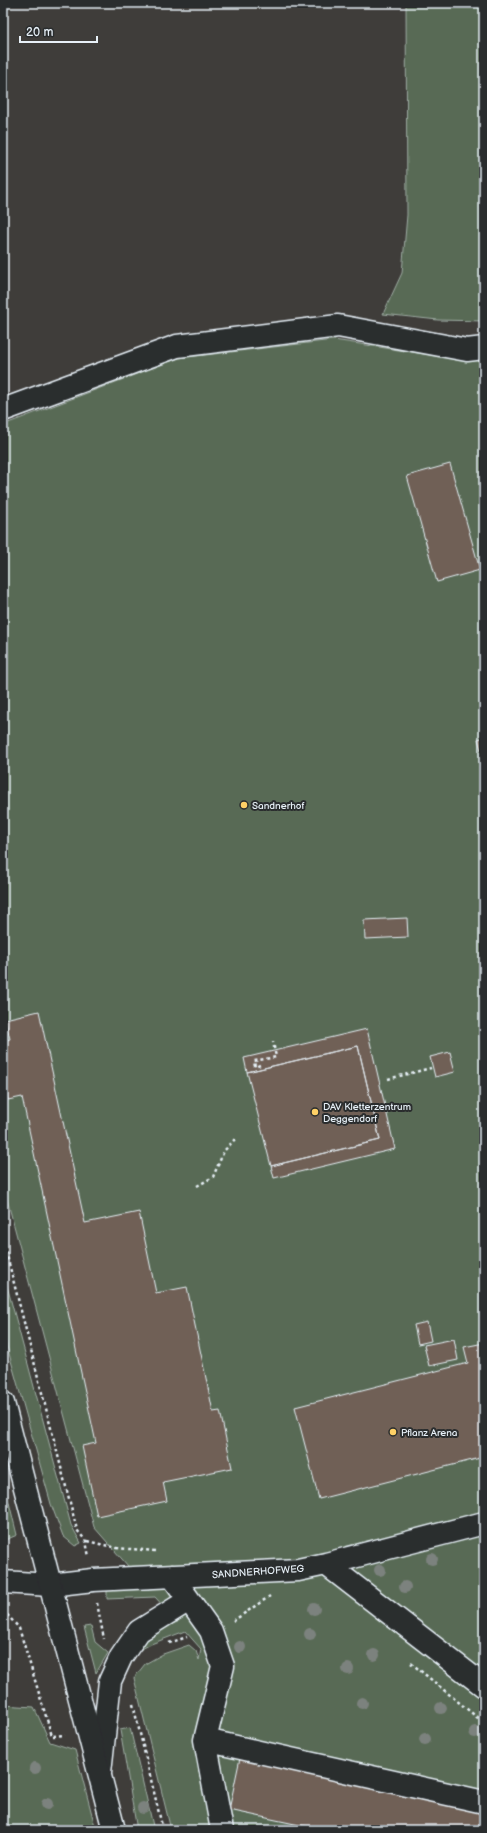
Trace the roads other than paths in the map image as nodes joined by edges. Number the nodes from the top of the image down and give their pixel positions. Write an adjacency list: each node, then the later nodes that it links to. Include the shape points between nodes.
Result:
1 (484, 348): 2 (street, via 467,350 338,326 177,346)
2 (3, 410)
3 (3, 1403): 8 (street)
4 (484, 1523): 5 (street, SANDNERHOFWEG)
5 (326, 1564): 6 (street, SANDNERHOFWEG, via 298,1570); 10 (street)
6 (172, 1576): 8 (street, SANDNERHOFWEG); 9 (street)
7 (3, 1582): 8 (street, SANDNERHOFWEG)
8 (50, 1585): 12 (street)
9 (189, 1600): 11 (street, via 211,1631 223,1666); 12 (street, via 139,1631 121,1657 110,1681)
10 (484, 1686)
11 (205, 1740): 13 (street); 15 (street)
12 (100, 1776): 14 (street)
13 (484, 1802)
14 (114, 1830)
15 (222, 1830)

